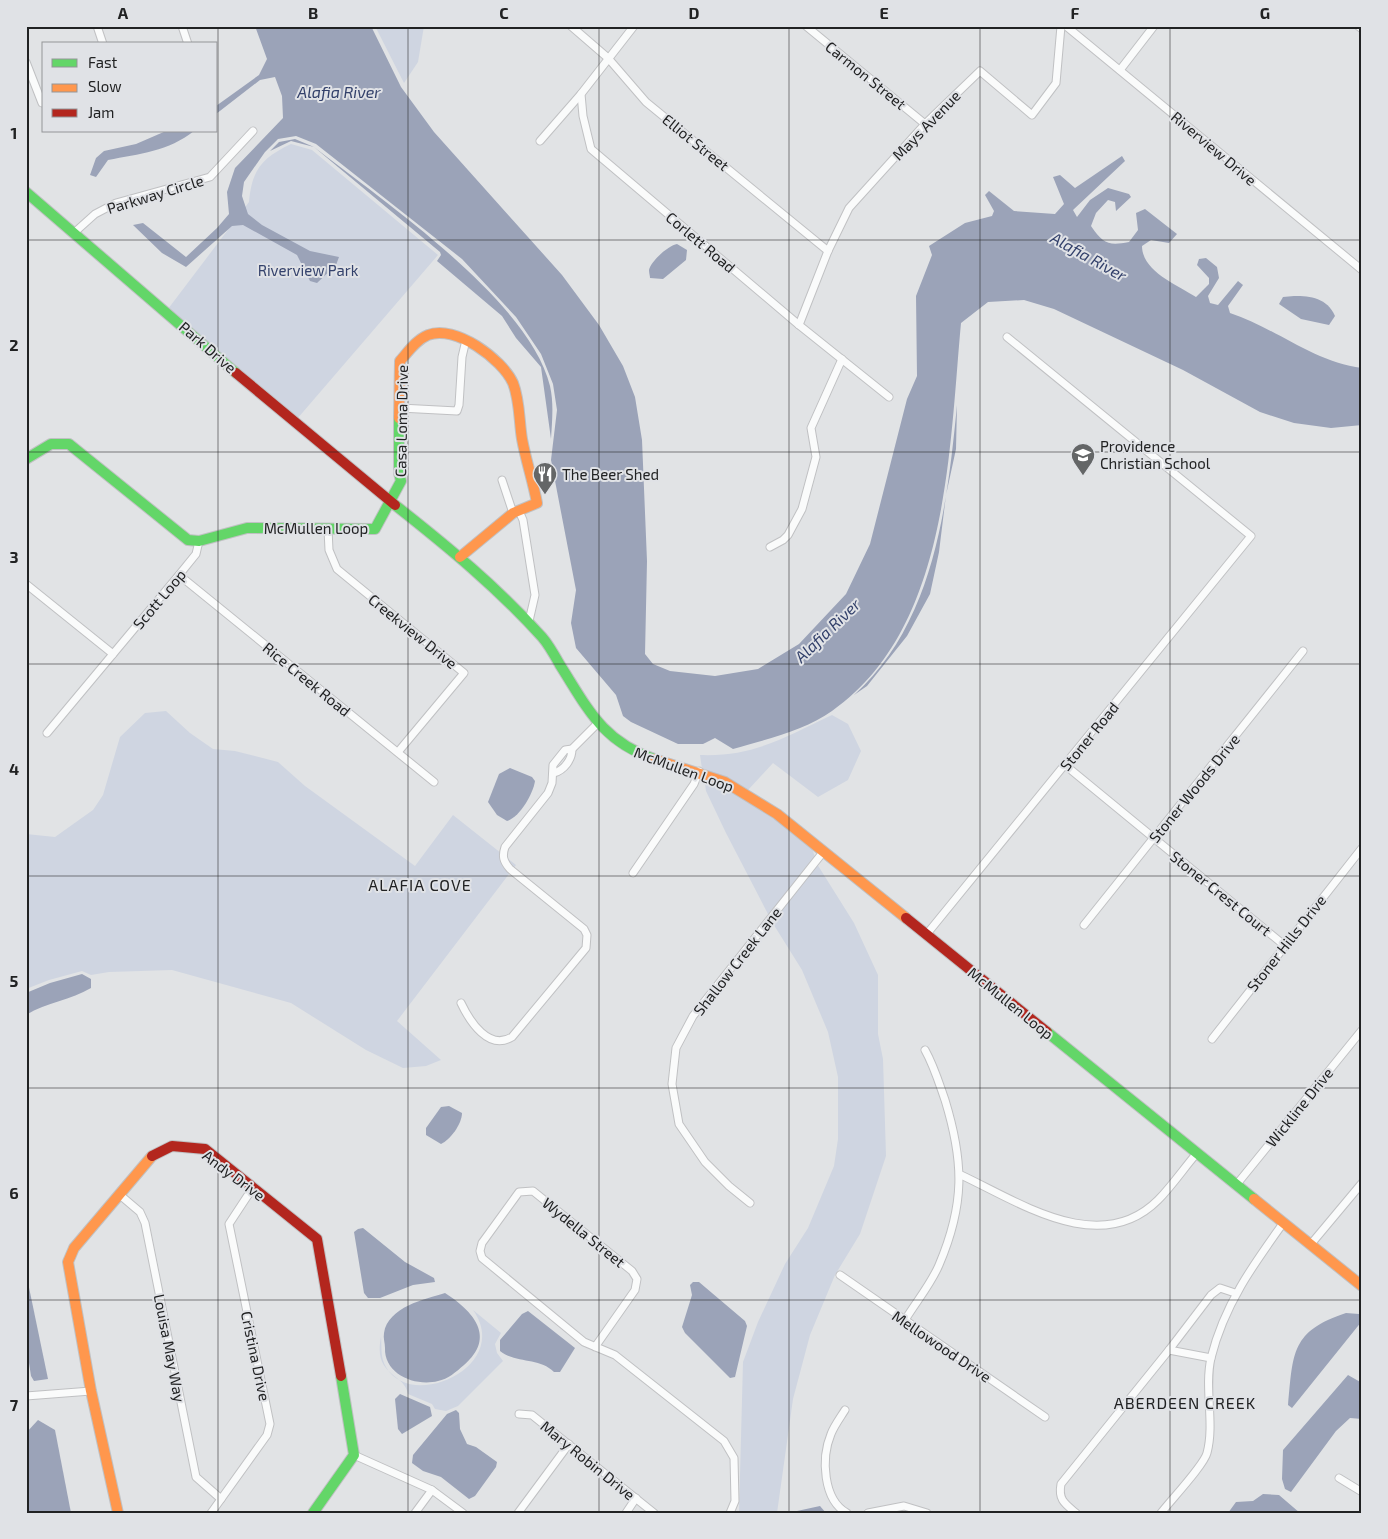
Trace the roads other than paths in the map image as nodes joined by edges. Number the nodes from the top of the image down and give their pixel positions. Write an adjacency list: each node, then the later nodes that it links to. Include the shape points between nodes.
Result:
1 (97, 26): 11 (street)
2 (182, 26): 12 (street)
3 (570, 26): 13 (street, Elliot Street)
4 (634, 26): 13 (street)
5 (806, 26): 18 (street, Carmon Street)
6 (1061, 26): 18 (street, Mays Avenue, via 1056,83 1032,115 980,72)
7 (1066, 26): 15 (street, Riverview Drive)
8 (1154, 26): 15 (street)
9 (1358, 26): 10 (street)
10 (1362, 29)
11 (102, 42)
12 (187, 42)
13 (608, 58): 16 (street); 23 (street, Elliot Street, via 646,102)
14 (26, 62): 17 (street)
15 (1120, 70): 24 (street, Riverview Drive)
16 (581, 94): 20 (street); 25 (street, Corlett Road, via 591,149)
17 (42, 103)
18 (925, 124): 23 (street, Mays Avenue, via 849,208)
19 (253, 131): 22 (street, Parkway Circle, via 210,177 116,203 95,214)
20 (540, 141)
21 (26, 192): 22 (street, Park Drive)
22 (74, 232): 33 (street, Park Drive)
23 (828, 251): 25 (street, Mays Avenue)
24 (1362, 270)
25 (799, 325): 28 (street, Corlett Road)
26 (1006, 337): 50 (street, Stoner Road, via 1251,536)
27 (466, 340): 30 (street, Casa Loma Drive, via 431,334 414,346 400,361); 30 (street, via 456,411); 34 (street, Casa Loma Drive, via 488,354 512,381 537,503)
28 (842, 359): 29 (street, Corlett Road); 37 (street, via 811,428 816,456 802,509 788,535)
29 (889, 397)
30 (400, 408): 33 (street, Casa Loma Drive, via 401,481)
31 (26, 459): 36 (street, via 49,443 69,444 158,518 188,540)
32 (502, 480): 34 (street)
33 (390, 502): 35 (street, McMullen Loop, via 375,529); 38 (street, McMullen Loop)
34 (516, 512): 38 (street); 41 (street, via 523,520 535,595)
35 (328, 529): 36 (street, McMullen Loop, via 247,528); 47 (street, Creekview Drive, via 329,550 337,569 464,673)
36 (199, 541): 39 (street, Scott Loop, via 196,554)
37 (770, 546)
38 (460, 558): 41 (street, McMullen Loop)
39 (179, 575): 43 (street, Scott Loop); 47 (street, Rice Creek Road)
40 (26, 584): 43 (street)
41 (529, 621): 44 (street, McMullen Loop)
42 (1303, 651): 54 (street, Stoner Woods Drive)
43 (113, 654): 45 (street, Scott Loop)
44 (598, 723): 46 (street); 51 (street, McMullen Loop, via 612,738 631,750)
45 (47, 733)
46 (572, 749): 48 (street, via 565,750); 49 (street)
47 (398, 752): 53 (street, Rice Creek Road)
48 (559, 757): 49 (street); 52 (street, via 553,765)
49 (567, 763): 52 (street)
50 (1065, 765): 54 (street, Stoner Crest Court); 59 (street, Stoner Road)
51 (698, 772): 56 (street, McMullen Loop, via 752,796); 57 (street, via 694,784)
52 (554, 773): 61 (street, via 548,793 505,847 504,863 584,929 586,948 512,1037 503,1042 487,1037 468,1018)
53 (434, 782)
54 (1154, 838): 58 (street, Stoner Woods Drive); 60 (street, Stoner Crest Court)
55 (1362, 848): 60 (street, Stoner Hills Drive)
56 (824, 851): 59 (street, McMullen Loop); 71 (street, Shallow Creek Lane, via 693,1016 676,1048 672,1084 679,1124 704,1162)
57 (633, 873)
58 (1084, 925)
59 (926, 935): 65 (street, McMullen Loop)
60 (1284, 945): 63 (street, Stoner Hills Drive)
61 (460, 1003)
62 (1362, 1030): 68 (street, Wickline Drive)
63 (1212, 1039)
64 (925, 1050): 66 (street, via 934,1065 951,1120)
65 (1197, 1152): 66 (street, via 1158,1201 1133,1216 1102,1227 1059,1220); 68 (street, McMullen Loop)
66 (960, 1175): 77 (street, via 952,1229 938,1266)
67 (1362, 1183): 73 (street)
68 (1237, 1184): 72 (street, McMullen Loop)
69 (252, 1189): 70 (street, Andy Drive, via 205,1149 172,1146 152,1156); 87 (street, Andy Drive, via 317,1239); 91 (street, Cristina Drive, via 229,1224 270,1424 268,1435)
70 (120, 1195): 81 (street, Andy Drive, via 74,1248 68,1262); 91 (street, Louisa May Way, via 140,1212 145,1223 196,1477)
71 (750, 1203)
72 (1284, 1222): 73 (street, McMullen Loop); 76 (street)
73 (1311, 1244): 75 (street, McMullen Loop)
74 (840, 1275): 77 (street, Mellowood Drive)
75 (1362, 1286)
76 (1235, 1293): 79 (street, via 1220,1288 1211,1295); 80 (street)
77 (905, 1320): 85 (street, Mellowood Drive)
78 (595, 1347): 78 (street, Wydella Street, via 636,1290 637,1279 632,1271 533,1191 519,1192 482,1243 482,1258 584,1342); 101 (street, Wydella Street, via 629,1365 731,1449 735,1501)
79 (1169, 1350): 80 (street); 105 (street, via 1061,1484 1059,1494 1062,1502)
80 (1211, 1358): 106 (street, via 1207,1455)
81 (91, 1391): 82 (street); 93 (street, Andy Drive)
82 (26, 1396)
83 (845, 1410): 102 (street, via 831,1434 827,1449 827,1481 833,1502)
84 (519, 1414): 86 (street, Mary Robin Drive, via 532,1415)
85 (1045, 1417)
86 (569, 1444): 92 (street, Mary Robin Drive); 98 (street)
87 (354, 1455): 89 (street); 95 (street)
88 (1339, 1478): 90 (street)
89 (432, 1490): 96 (street); 97 (street)
90 (1362, 1492)
91 (222, 1498): 94 (street, Cristina Drive)
92 (636, 1498): 99 (street); 100 (street, Mary Robin Drive)
93 (118, 1513)
94 (211, 1513)
95 (312, 1513)
96 (416, 1513)
97 (464, 1513)
98 (518, 1513)
99 (626, 1513)
100 (654, 1513)
101 (730, 1513)
102 (847, 1513)
103 (868, 1513): 104 (street, via 904,1506)
104 (926, 1513)
105 (1076, 1513)
106 (1161, 1513)

